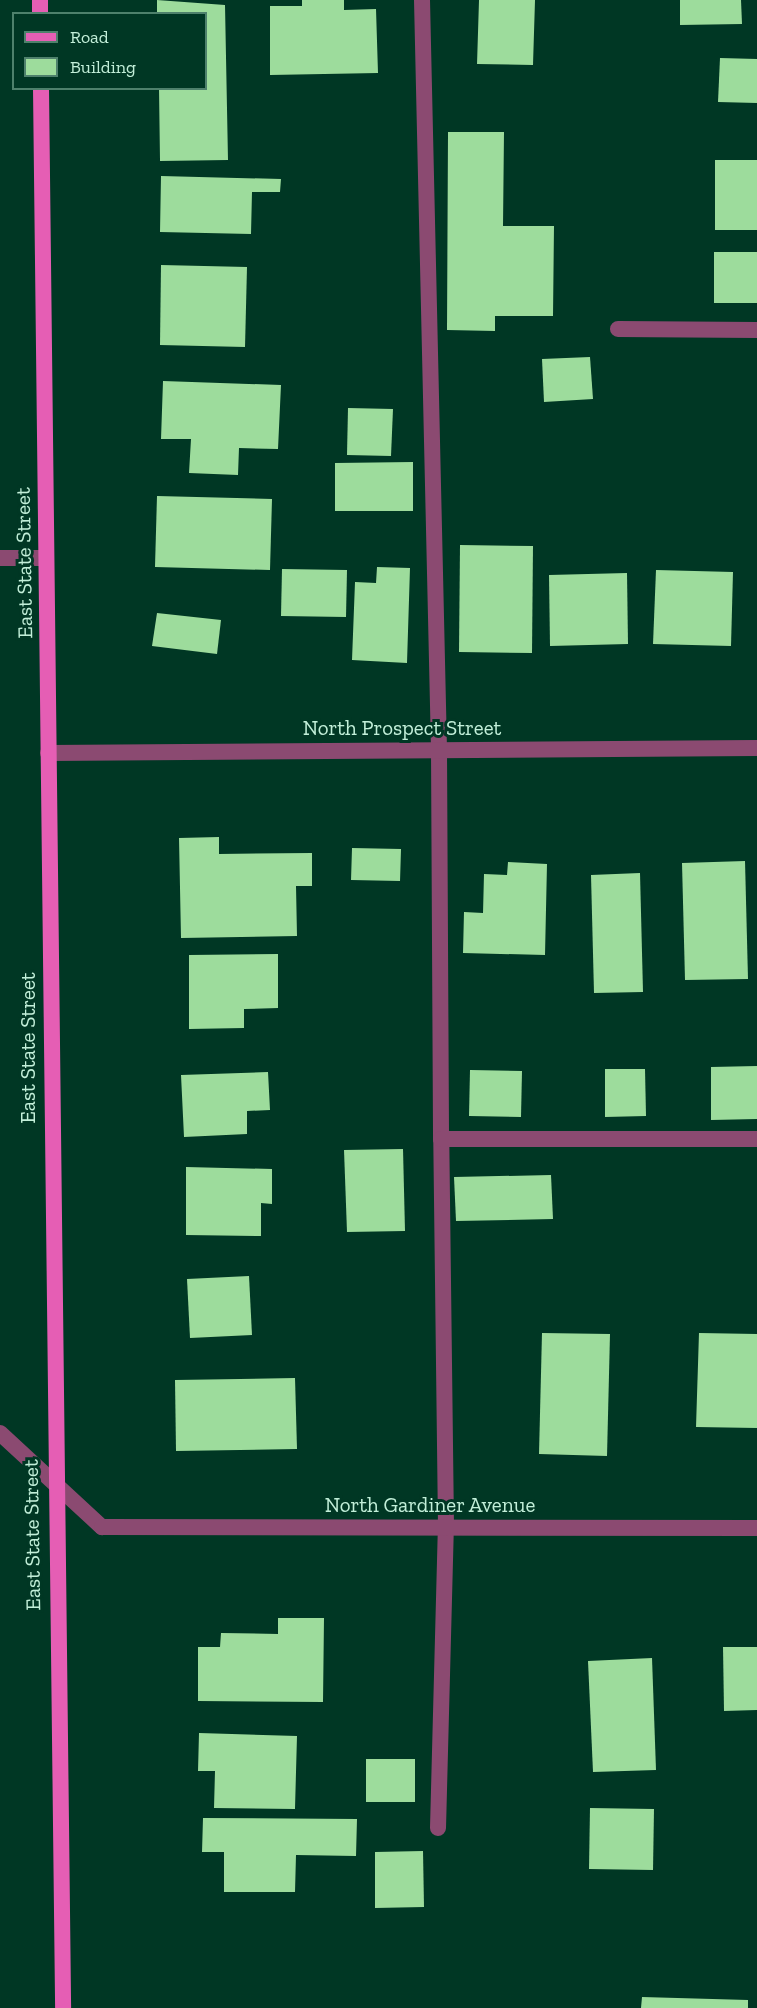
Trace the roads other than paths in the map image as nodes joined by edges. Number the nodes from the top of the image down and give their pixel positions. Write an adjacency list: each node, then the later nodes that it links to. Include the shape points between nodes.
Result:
1 (422, 0): 8 (street)
2 (41, 90): 6 (main road, East State Street)
3 (618, 329): 4 (street)
4 (757, 330)
5 (0, 558): 6 (street)
6 (46, 558): 9 (main road, East State Street)
7 (757, 748): 8 (street, North Prospect Street)
8 (439, 750): 9 (street, North Prospect Street); 10 (street)
9 (48, 753): 13 (main road, East State Street)
10 (441, 1139): 11 (street); 14 (street)
11 (757, 1139)
12 (0, 1433): 13 (street)
13 (53, 1480): 14 (street, North Gardiner Avenue, via 102,1527); 17 (main road, East State Street)
14 (446, 1527): 15 (street, North Gardiner Avenue); 16 (street)
15 (757, 1528)
16 (438, 1828)
17 (63, 2008)

